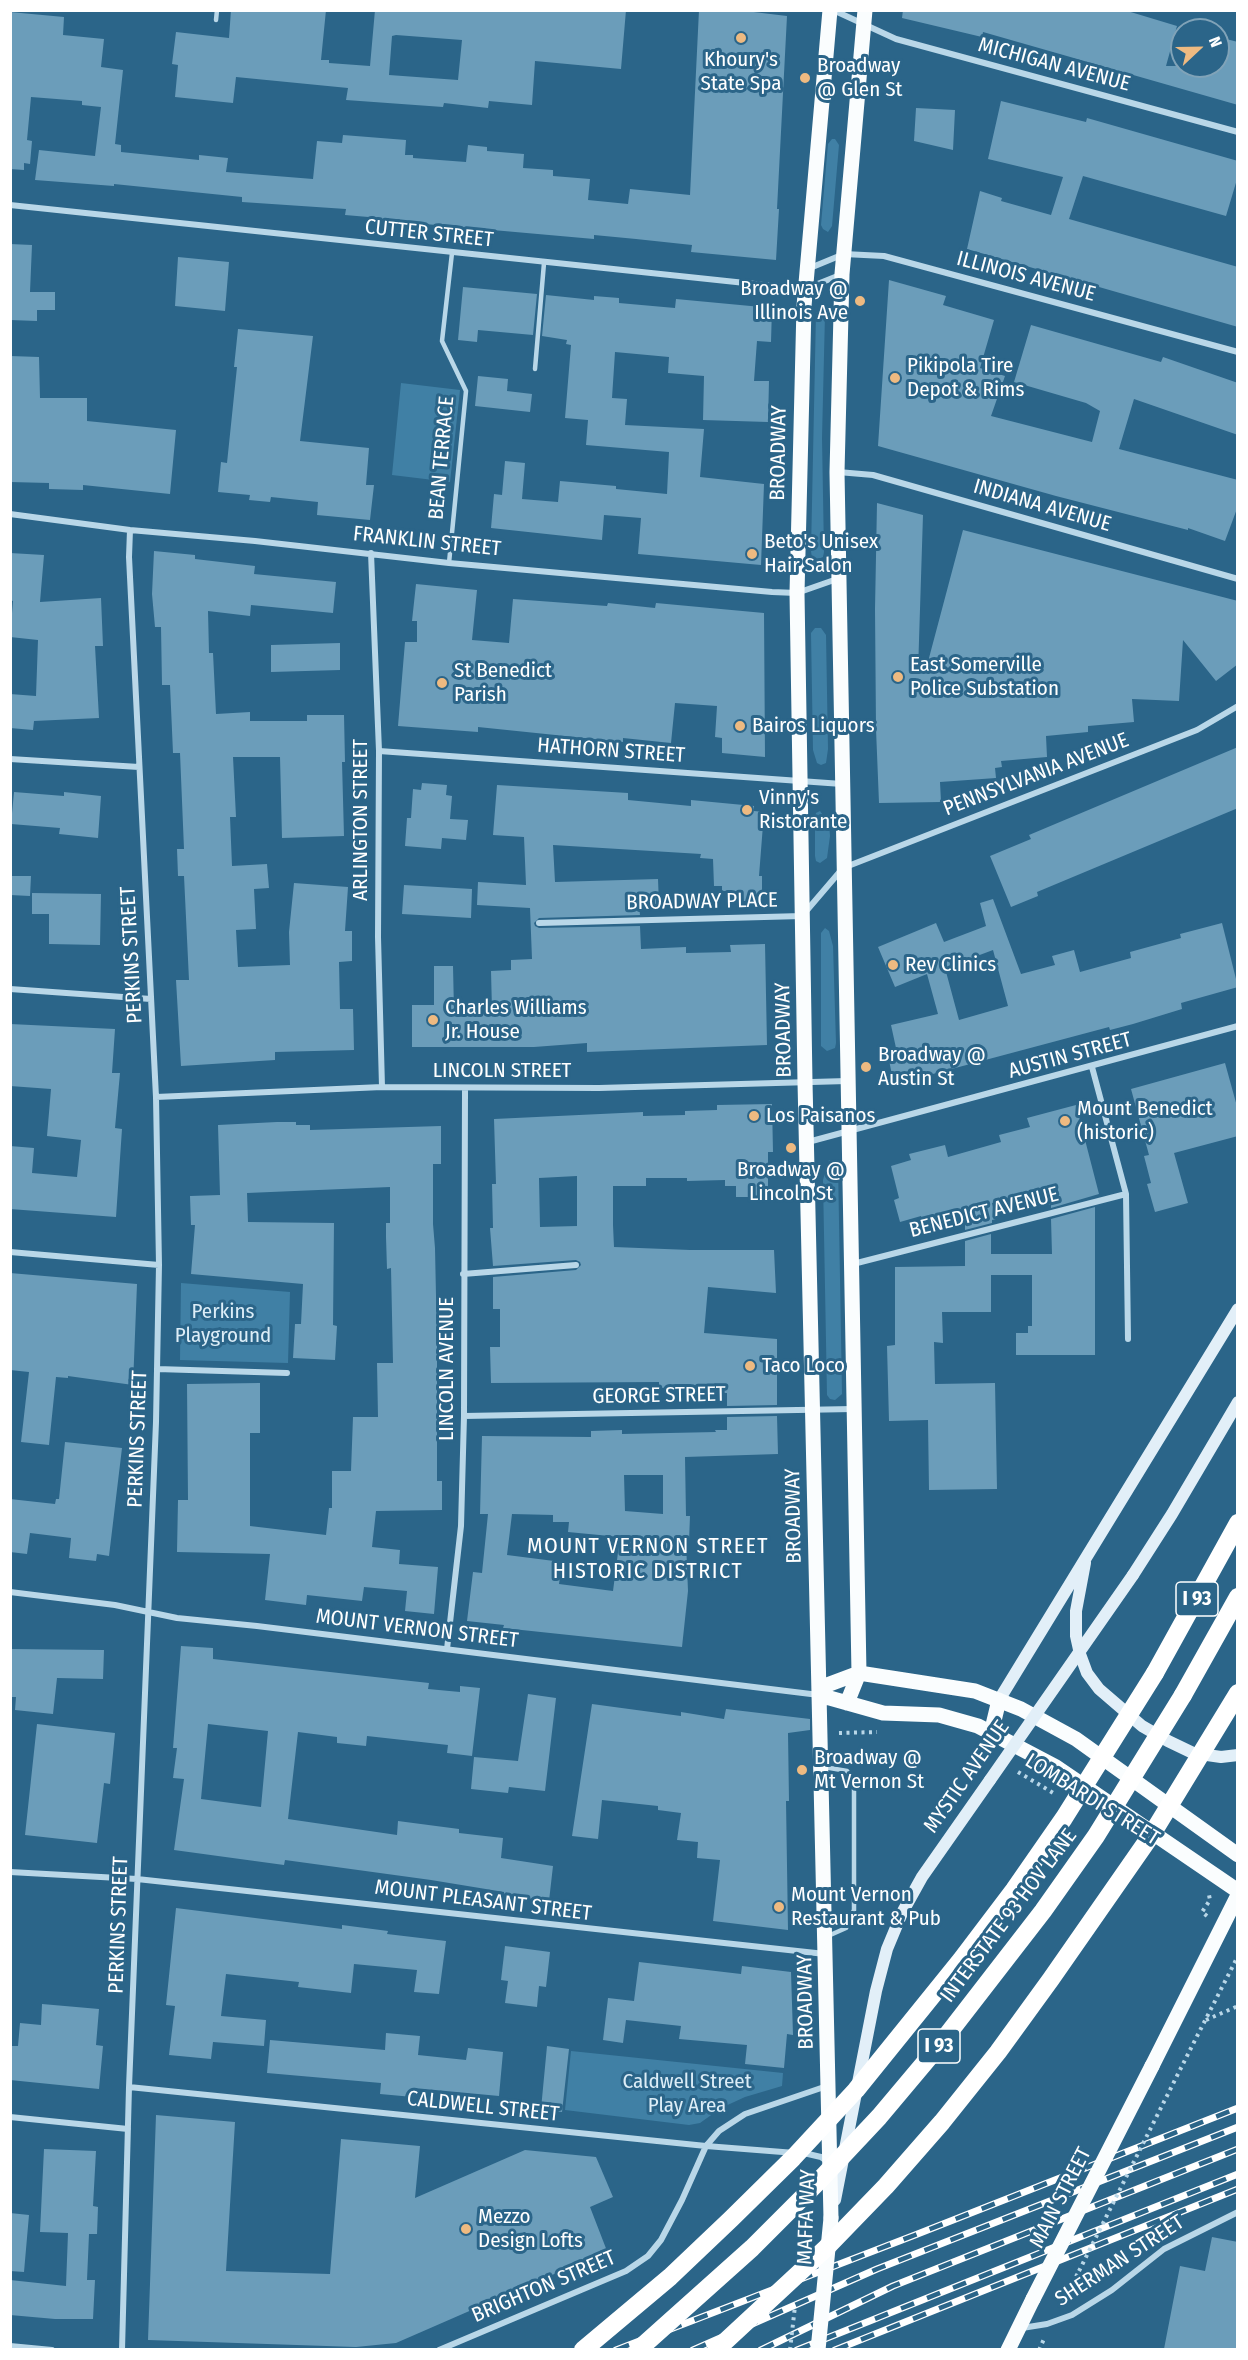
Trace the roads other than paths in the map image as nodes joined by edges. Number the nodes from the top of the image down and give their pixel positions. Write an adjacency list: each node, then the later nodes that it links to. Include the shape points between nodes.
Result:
1 (217, 10): 4 (lane)
2 (832, 10): 3 (street, MICHIGAN AVENUE); 10 (main road, BROADWAY)
3 (864, 17): 5 (street, MICHIGAN AVENUE, via 896,39); 8 (main road)
4 (216, 20)
5 (1238, 132)
6 (10, 205): 7 (street, CUTTER STREET)
7 (452, 253): 9 (street, CUTTER STREET); 19 (lane, BEAN TERRACE, via 442,341 466,391)
8 (844, 254): 10 (street, ILLINOIS AVENUE); 11 (main road); 13 (street, ILLINOIS AVENUE, via 895,259)
9 (544, 263): 12 (street, CUTTER STREET); 14 (lane)
10 (807, 269): 12 (main road, BROADWAY)
11 (842, 274): 12 (street, CUTTER STREET); 15 (main road)
12 (805, 289): 22 (main road, BROADWAY)
13 (1238, 352)
14 (534, 369)
15 (837, 472): 20 (main road); 21 (street, INDIANA AVENUE, via 873,475)
16 (10, 514): 17 (street, FRANKLIN STREET)
17 (129, 530): 18 (street, FRANKLIN STREET); 26 (street, PERKINS STREET)
18 (371, 553): 19 (street, FRANKLIN STREET); 24 (street, ARLINGTON STREET)
19 (449, 562): 22 (street, FRANKLIN STREET)
20 (838, 579): 22 (street, FRANKLIN STREET); 28 (main road)
21 (1238, 579)
22 (798, 593): 27 (main road, BROADWAY)
23 (1238, 706): 29 (street, PENNSYLVANIA AVENUE, via 1197,730)
24 (379, 751): 27 (street, HATHORN STREET); 38 (street, ARLINGTON STREET)
25 (10, 759): 26 (street)
26 (139, 767): 33 (street, PERKINS STREET)
27 (800, 781): 28 (street, HATHORN STREET); 30 (main road, BROADWAY)
28 (842, 784): 29 (main road)
29 (843, 868): 30 (street, BROADWAY PLACE); 36 (main road)
30 (802, 916): 31 (street, BROADWAY PLACE); 37 (main road, BROADWAY)
31 (539, 922)
32 (10, 989): 33 (street)
33 (151, 999): 40 (street, PERKINS STREET)
34 (1238, 1026): 35 (street, AUSTIN STREET)
35 (1092, 1067): 41 (street, AUSTIN STREET); 43 (street)
36 (847, 1081): 37 (street, LINCOLN STREET); 41 (main road)
37 (805, 1082): 39 (street, LINCOLN STREET); 42 (main road, BROADWAY)
38 (382, 1087): 39 (street, LINCOLN STREET); 40 (street, LINCOLN STREET)
39 (465, 1089): 48 (street, LINCOLN AVENUE)
40 (156, 1097): 46 (street, PERKINS STREET)
41 (849, 1132): 42 (street, AUSTIN STREET); 45 (main road)
42 (807, 1143): 55 (main road, BROADWAY)
43 (1126, 1194): 45 (street, BENEDICT AVENUE); 50 (street)
44 (10, 1252): 46 (street)
45 (851, 1264): 54 (main road)
46 (159, 1265): 51 (street, PERKINS STREET)
47 (576, 1265): 48 (street)
48 (464, 1274): 56 (street, LINCOLN AVENUE)
49 (1238, 1309): 58 (main road)
50 (1128, 1339)
51 (157, 1370): 52 (street); 61 (street, PERKINS STREET)
52 (287, 1373)
53 (1238, 1402): 84 (main road, MYSTIC AVENUE, bridge, via 1133,1575 922,1877 902,1913 876,1991)
54 (854, 1409): 55 (street, GEORGE STREET); 63 (main road)
55 (813, 1410): 56 (street, GEORGE STREET); 64 (main road, BROADWAY)
56 (464, 1416): 62 (street, LINCOLN AVENUE, via 461,1526)
57 (1238, 1523): 90 (highway, I 93, bridge, via 1155,1673 1064,1818 954,1969 863,2081 793,2158 670,2277)
58 (1088, 1553): 66 (main road); 69 (main road, via 1076,1611 1076,1636 1088,1673 1099,1689 1142,1726 1193,1753)
59 (10, 1592): 61 (street, MOUNT VERNON STREET)
60 (1238, 1597): 91 (highway, INTERSTATE 93 HOV LANE / I 93, bridge, via 1096,1836 930,2057 809,2191 745,2255)
61 (148, 1613): 62 (street, MOUNT VERNON STREET); 73 (street, PERKINS STREET)
62 (447, 1649): 64 (street, MOUNT VERNON STREET)
63 (860, 1673): 64 (main road); 66 (main road, via 975,1691); 67 (main road)
64 (819, 1691): 67 (main road); 70 (main road, BROADWAY)
65 (1238, 1693): 92 (highway, I 93, bridge, via 1152,1834 991,2061 886,2186 826,2248)
66 (999, 1700): 68 (main road, via 993,1725); 71 (main road, via 1076,1739)
67 (847, 1703): 68 (main road, via 883,1713 939,1715)
68 (996, 1735): 74 (main road, via 1056,1767)
69 (1238, 1755)
70 (821, 1766): 75 (main road, BROADWAY); 75 (lane, via 848,1772 854,1781 854,1910 846,1928)
71 (1238, 1855)
72 (10, 1872): 73 (street, MOUNT PLEASANT STREET)
73 (137, 1879): 76 (street, MOUNT PLEASANT STREET); 78 (street, PERKINS STREET)
74 (1238, 1893): 85 (main road, MAIN STREET, bridge)
75 (825, 1937): 76 (main road, BROADWAY)
76 (826, 1954): 77 (main road, BROADWAY)
77 (829, 2085): 81 (street, BRIGHTON STREET, via 745,2114 722,2128); 82 (main road, MAFFA WAY)
78 (129, 2087): 80 (street, PERKINS STREET); 81 (street, CALDWELL STREET)
79 (10, 2117): 80 (street)
80 (128, 2129): 88 (street, PERKINS STREET)
81 (706, 2146): 82 (street, CALDWELL STREET, via 808,2154); 89 (street, BRIGHTON STREET, via 661,2240 648,2256 626,2271)
82 (831, 2165): 84 (main road, MAFFA WAY)
83 (1238, 2212): 85 (street, SHERMAN STREET, via 1164,2249 1112,2290 1072,2314 1047,2324)
84 (831, 2218): 93 (main road, MAFFA WAY, bridge)
85 (1018, 2328): 94 (main road, MAIN STREET)
86 (10, 2346): 87 (street)
87 (52, 2349)
88 (122, 2349)
89 (440, 2349)
90 (584, 2349)
91 (638, 2349)
92 (716, 2349)
93 (818, 2349)
94 (1008, 2349)

